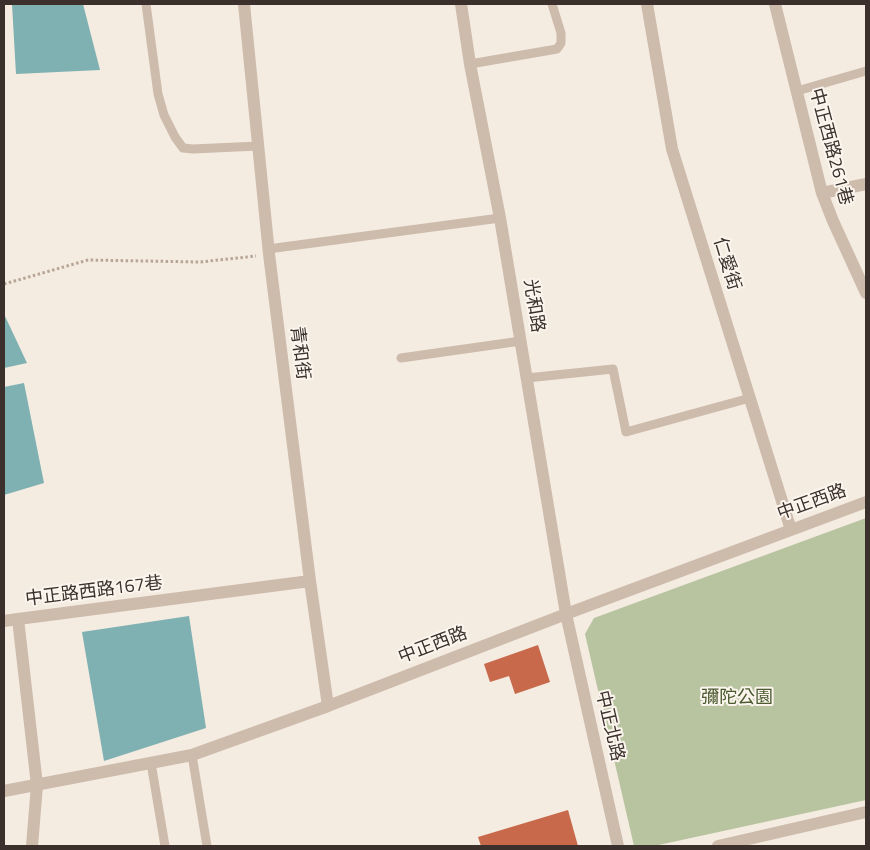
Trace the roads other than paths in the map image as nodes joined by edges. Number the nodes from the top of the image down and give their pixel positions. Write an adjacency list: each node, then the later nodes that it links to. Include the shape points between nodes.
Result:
1 (146, 4): 10 (lane, via 158,94 164,115 183,148)
2 (244, 4): 10 (street, 青和街)
3 (461, 4): 7 (street, 光和路)
4 (552, 4): 7 (lane, via 561,33 557,49)
5 (647, 4): 19 (street, 仁愛街, via 672,148)
6 (775, 4): 9 (street, 中正西路261巷)
7 (470, 64): 13 (street, 光和路)
8 (866, 71): 9 (lane)
9 (797, 91): 12 (street, 中正西路261巷)
10 (258, 146): 14 (street, 青和街)
11 (866, 184): 12 (street)
12 (822, 192): 15 (street, 中正西路261巷)
13 (500, 218): 14 (lane); 16 (street, 光和路)
14 (268, 252): 22 (street, 青和街)
15 (866, 294)
16 (521, 342): 17 (lane); 18 (street, 光和路)
17 (401, 358)
18 (527, 378): 19 (lane, via 613,369 626,432); 23 (street, 光和路)
19 (750, 398): 21 (street, 仁愛街)
20 (866, 502): 21 (street, 中正西路)
21 (791, 530): 23 (street, 中正西路)
22 (310, 581): 24 (street, 中正路西路167巷); 26 (street, 青和街)
23 (566, 614): 26 (street, 中正西路); 35 (street, 中正北路)
24 (18, 619): 25 (street); 29 (street, 中正路西路167巷)
25 (4, 620)
26 (328, 706): 27 (street, 中正西路)
27 (192, 754): 28 (street, 中正西路); 34 (lane)
28 (151, 764): 29 (street, 中正西路); 33 (lane)
29 (37, 785): 30 (street, 中正西路); 32 (street, 中正路西路167巷)
30 (4, 791)
31 (866, 812): 36 (street)
32 (32, 846)
33 (165, 846)
34 (207, 846)
35 (618, 846)
36 (718, 846)

